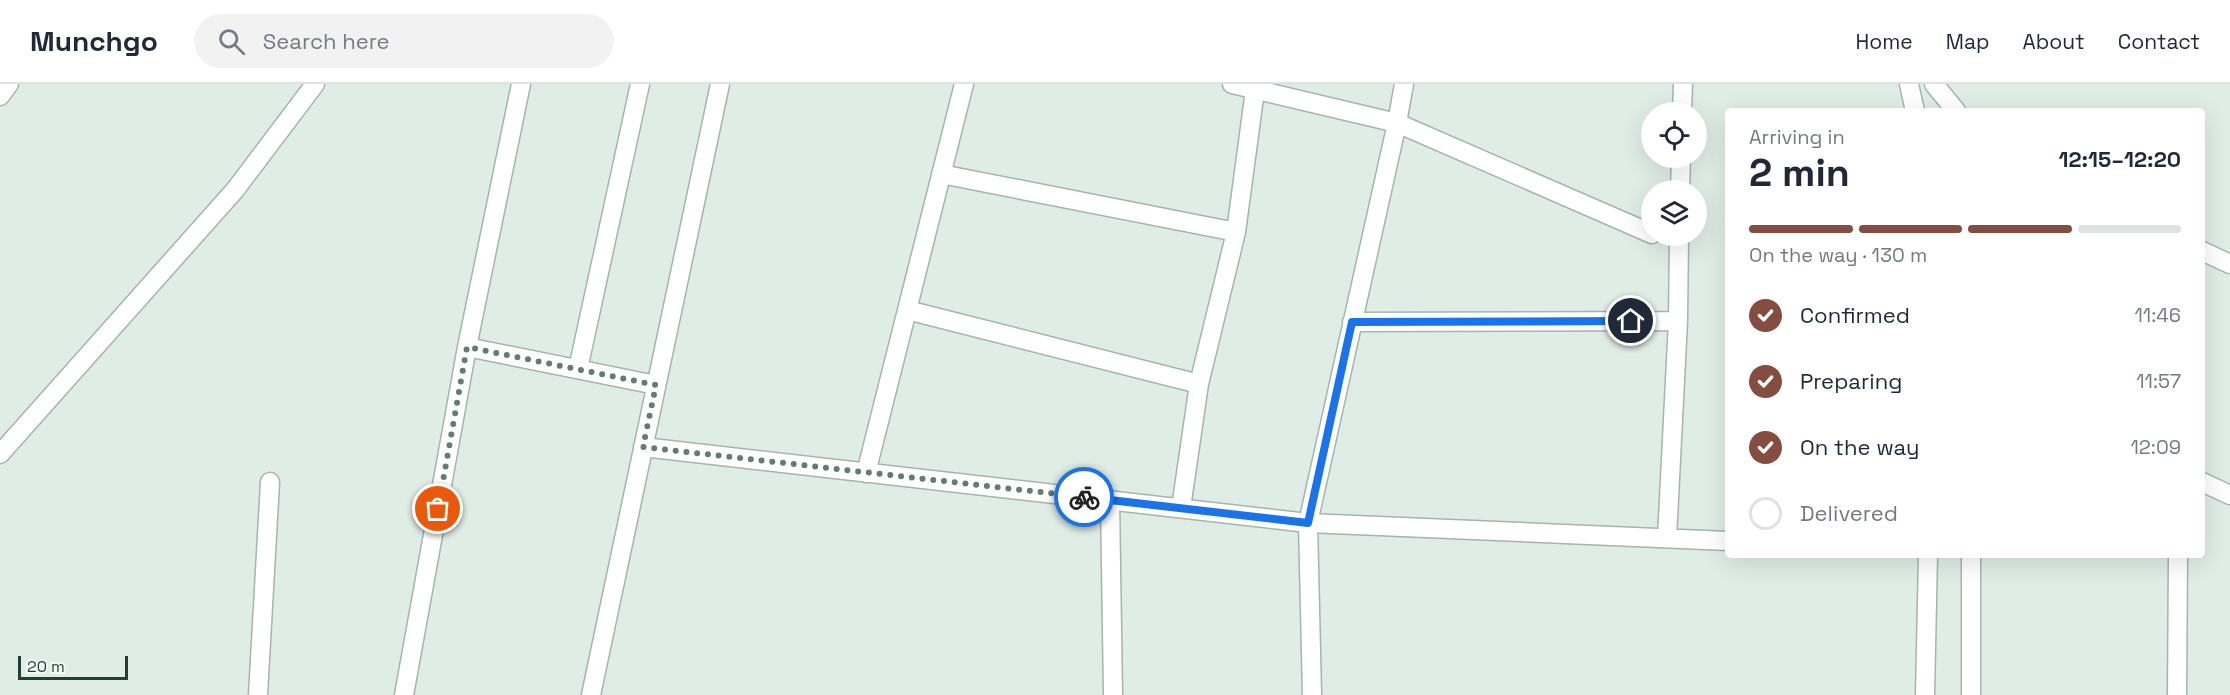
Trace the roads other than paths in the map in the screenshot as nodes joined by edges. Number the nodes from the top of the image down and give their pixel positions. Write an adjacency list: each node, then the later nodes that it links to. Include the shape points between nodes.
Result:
1 (9, 84): 13 (street)
2 (315, 84): 32 (street, via 235,190)
3 (521, 84): 27 (street)
4 (640, 84): 28 (street)
5 (720, 84): 30 (street)
6 (964, 84): 18 (street)
7 (1232, 84): 12 (street)
8 (1404, 84): 17 (street)
9 (1683, 84): 14 (street)
10 (1909, 84): 15 (street)
11 (1934, 84): 16 (street)
12 (1255, 90): 17 (street); 20 (street)
13 (0, 96)
14 (1682, 102)
15 (1914, 108)
16 (1954, 108)
17 (1397, 123): 19 (street); 26 (street)
18 (941, 174): 20 (street); 24 (street)
19 (1641, 229)
20 (1236, 232): 29 (street)
21 (1679, 246): 25 (street)
22 (2205, 252): 23 (street)
23 (2230, 264)
24 (907, 310): 29 (street); 33 (street)
25 (1678, 321): 26 (street); 40 (street)
26 (1352, 322): 39 (street)
27 (467, 347): 28 (street); 46 (street)
28 (578, 369): 30 (street)
29 (1198, 384): 38 (street)
30 (656, 385): 31 (street)
31 (643, 447): 33 (street); 47 (street)
32 (0, 454)
33 (866, 473): 37 (street)
34 (270, 482): 45 (street)
35 (2205, 483): 36 (street)
36 (2230, 495)
37 (1110, 500): 38 (street); 48 (street)
38 (1181, 508): 39 (street)
39 (1308, 523): 40 (street); 49 (street)
40 (1667, 538): 41 (street)
41 (1725, 541)
42 (1928, 558): 50 (street)
43 (1971, 558): 51 (street)
44 (2178, 558): 52 (street)
45 (258, 695)
46 (404, 695)
47 (591, 695)
48 (1113, 695)
49 (1312, 695)
50 (1925, 695)
51 (1971, 695)
52 (2177, 695)

